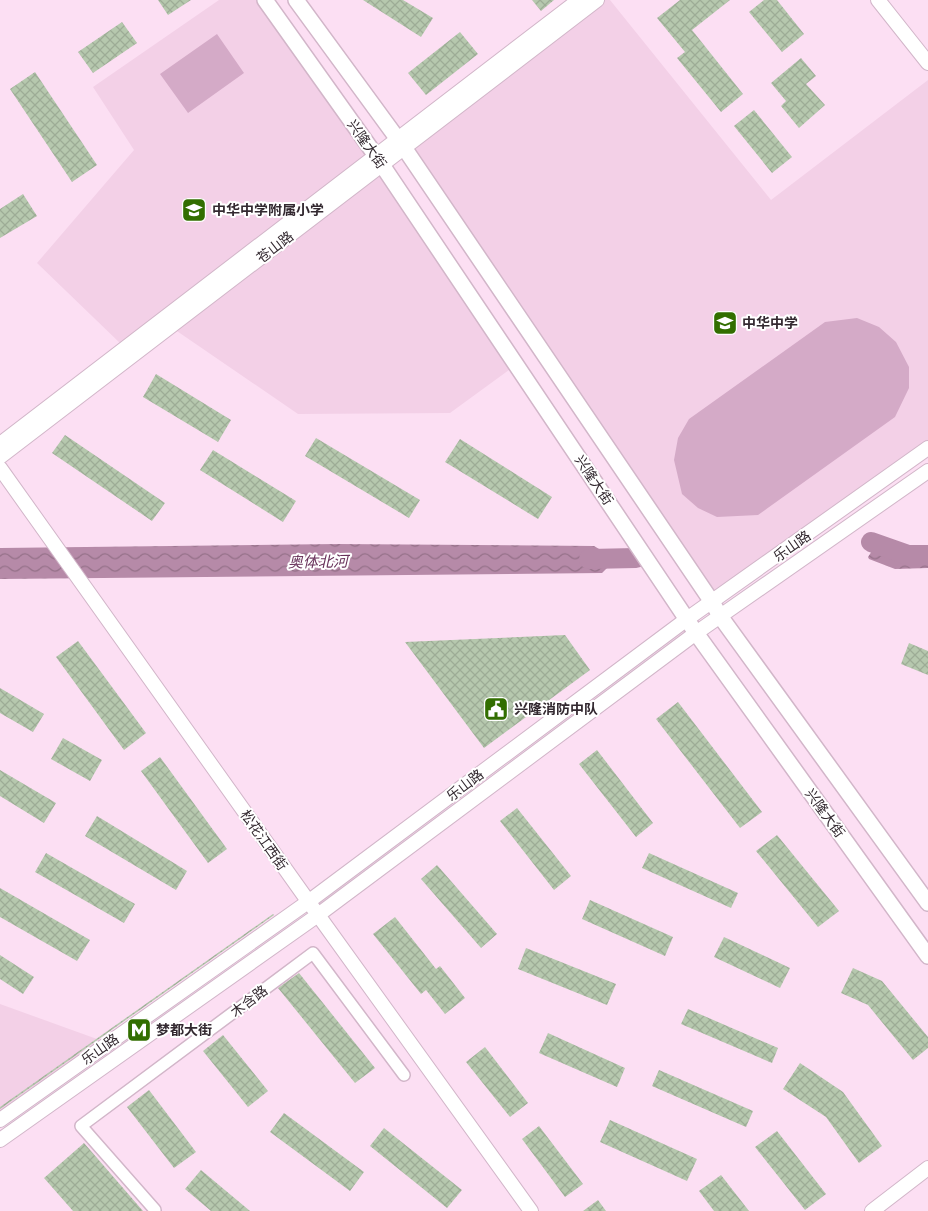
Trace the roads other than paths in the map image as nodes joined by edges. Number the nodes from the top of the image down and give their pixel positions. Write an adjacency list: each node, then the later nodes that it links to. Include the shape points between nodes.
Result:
1 (265, 0): 8 (main road, 兴隆大街)
2 (296, 0): 7 (main road, 兴隆大街)
3 (579, 0): 7 (street, 苍山路)
4 (597, 0): 7 (street, 苍山路)
5 (878, 0): 6 (street)
6 (928, 63)
7 (401, 144): 8 (street, 苍山路); 14 (main road, 兴隆大街)
8 (379, 160): 9 (street, 苍山路); 11 (street, 苍山路); 16 (main road, 兴隆大街)
9 (0, 444)
10 (928, 448): 14 (street, 乐山路)
11 (0, 457)
12 (0, 468): 18 (street, 松花江西街)
13 (928, 471): 15 (street, 乐山路)
14 (712, 602): 15 (main road, 兴隆大街); 16 (street, 乐山路)
15 (720, 616): 17 (street, 乐山路); 19 (main road, 兴隆大街)
16 (687, 619): 17 (main road, 兴隆大街); 18 (street, 乐山路)
17 (696, 633): 20 (street, 乐山路); 21 (main road, 兴隆大街)
18 (308, 902): 20 (street, 松花江西街); 23 (street, 乐山路)
19 (928, 903)
20 (318, 916): 24 (street, 乐山路); 27 (street, 松花江西街)
21 (928, 956)
22 (404, 1075): 26 (street, 木含路, via 313,953 81,1126)
23 (0, 1120)
24 (0, 1140)
25 (928, 1168): 28 (street)
26 (155, 1210)
27 (531, 1211)
28 (872, 1211)

